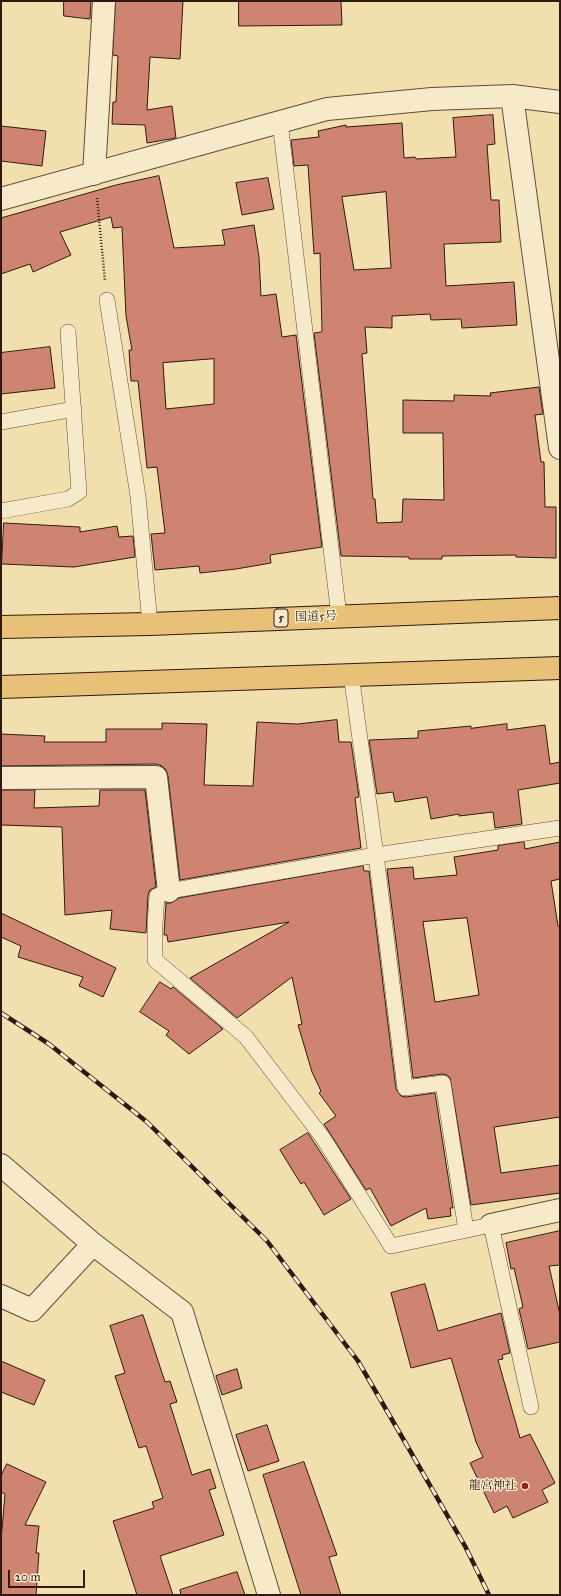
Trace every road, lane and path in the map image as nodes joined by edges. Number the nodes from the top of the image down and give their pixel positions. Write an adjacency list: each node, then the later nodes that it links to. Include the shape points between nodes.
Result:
1 (104, 1): 5 (street)
2 (512, 96): 3 (street); 4 (street, via 432,99 326,109); 11 (street)
3 (560, 102)
4 (280, 122): 5 (street); 14 (lane)
5 (94, 174): 6 (street); 7 (path)
6 (1, 199)
7 (107, 300): 15 (lane, via 138,496)
8 (68, 332): 9 (lane)
9 (74, 409): 10 (lane); 12 (lane, via 79,492 68,499)
10 (1, 422)
11 (560, 448)
12 (1, 511)
13 (560, 608): 14 (highway, 国道5号 / 5)
14 (339, 616): 15 (highway, 国道5号 / 5)
15 (150, 624): 16 (highway, 国道5号 / 5)
16 (1, 627)
17 (560, 668): 18 (highway)
18 (351, 674): 19 (highway); 22 (lane)
19 (1, 687)
20 (1, 778): 23 (street, via 156,777)
21 (560, 828): 22 (lane)
22 (376, 855): 23 (lane); 27 (lane, via 405,1088 443,1083)
23 (169, 890): 27 (lane, via 157,896 154,960 246,1037 323,1138 391,1246)
24 (1, 1166): 28 (street)
25 (560, 1210): 26 (street)
26 (491, 1225): 27 (lane); 30 (lane)
27 (466, 1230)
28 (93, 1244): 29 (street, via 32,1310); 31 (street, via 182,1312)
29 (1, 1296)
30 (531, 1407)
31 (269, 1595)

